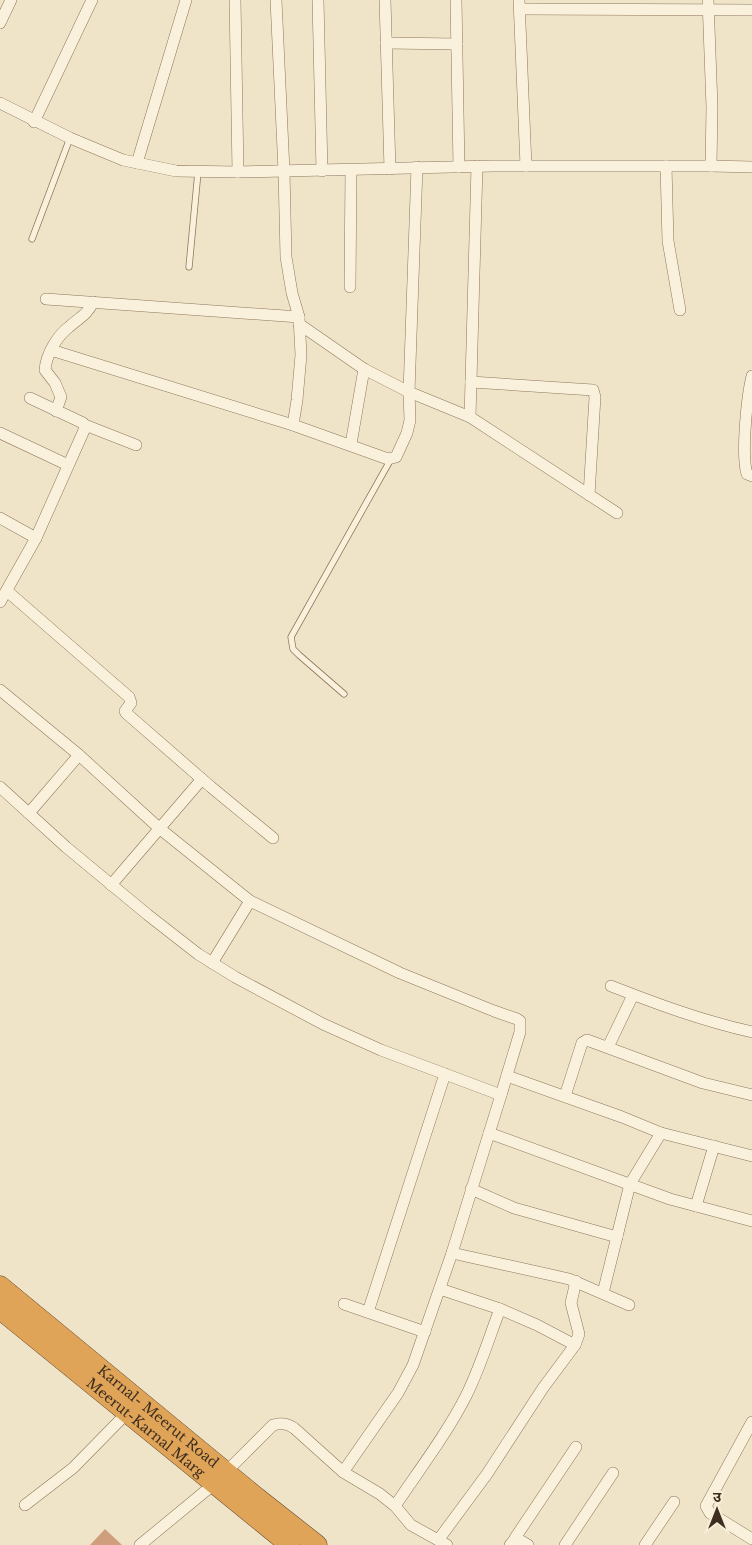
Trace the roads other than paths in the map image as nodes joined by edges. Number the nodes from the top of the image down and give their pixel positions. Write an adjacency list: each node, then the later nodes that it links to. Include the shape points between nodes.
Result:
1 (11, 0): 13 (street)
2 (92, 0): 17 (street)
3 (186, 0): 19 (street)
4 (235, 0): 32 (street)
5 (276, 0): 29 (street)
6 (318, 0): 30 (street)
7 (385, 0): 14 (street)
8 (456, 0): 15 (street)
9 (520, 5): 10 (street); 21 (street)
10 (545, 5): 11 (street)
11 (709, 5): 12 (street); 23 (street)
12 (752, 10)
13 (0, 23)
14 (386, 43): 15 (street); 27 (street)
15 (457, 44): 25 (street)
16 (0, 103): 17 (street)
17 (34, 122): 18 (street)
18 (70, 138): 19 (street); 33 (lane)
19 (137, 163): 31 (street, via 176,172)
20 (477, 166): 21 (street); 25 (street); 42 (street)
21 (526, 166): 22 (street)
22 (666, 166): 23 (street); 38 (street, via 668,241)
23 (711, 166): 26 (street)
24 (417, 167): 25 (street); 27 (street); 44 (street)
25 (459, 167)
26 (752, 167)
27 (390, 169): 28 (street)
28 (350, 170): 30 (street); 35 (street)
29 (284, 171): 30 (street); 32 (street); 39 (street, via 286,257)
30 (322, 171)
31 (198, 172): 32 (street); 34 (lane)
32 (238, 172)
33 (32, 239)
34 (189, 267)
35 (350, 288)
36 (46, 299): 37 (street)
37 (93, 302): 39 (street); 40 (street, via 90,310 68,327)
38 (680, 310)
39 (299, 320): 41 (street); 49 (street, via 301,355)
40 (51, 350): 46 (street, via 45,370 61,396); 49 (street)
41 (364, 369): 44 (street); 52 (street)
42 (472, 382): 48 (street); 57 (street, via 593,390 596,396)
43 (751, 382): 47 (street)
44 (409, 392): 48 (street); 54 (street, via 410,420 396,457)
45 (30, 398): 46 (street)
46 (56, 411): 50 (street)
47 (749, 413): 56 (street, via 744,465 747,474)
48 (470, 417): 57 (street)
49 (293, 424): 52 (street)
50 (85, 425): 53 (street); 55 (street)
51 (1, 436): 55 (street)
52 (351, 444): 54 (street)
53 (136, 445)
54 (391, 459): 64 (lane, via 291,637 299,655)
55 (68, 465): 60 (street)
56 (752, 476)
57 (589, 495): 58 (street)
58 (617, 513)
59 (0, 518): 60 (street)
60 (36, 538): 61 (street)
61 (7, 592): 62 (street); 66 (street, via 129,697 131,703 126,714)
62 (0, 602)
63 (0, 690): 65 (street)
64 (344, 694)
65 (79, 755): 68 (street); 69 (street)
66 (202, 779): 69 (street); 70 (street)
67 (0, 788): 68 (street)
68 (28, 813): 71 (street)
69 (159, 828): 71 (street); 72 (street)
70 (274, 838)
71 (111, 885): 73 (street)
72 (250, 901): 73 (street); 79 (street, via 400,973 520,1021 520,1032)
73 (212, 963): 78 (street, via 323,1024)
74 (611, 986): 75 (street)
75 (633, 995): 76 (street, via 696,1018); 77 (street)
76 (752, 1032)
77 (608, 1047): 81 (street, via 703,1083); 82 (street, via 584,1040)
78 (445, 1074): 80 (street); 101 (street)
79 (507, 1076): 80 (street); 82 (street)
80 (501, 1095): 83 (street)
81 (752, 1095)
82 (564, 1096): 84 (street)
83 (490, 1133): 87 (street); 88 (street)
84 (661, 1133): 85 (street); 87 (street)
85 (714, 1146): 86 (street); 89 (street)
86 (752, 1156)
87 (630, 1184): 89 (street); 91 (street)
88 (471, 1189): 91 (street, via 514,1208); 92 (street)
89 (696, 1206): 90 (street)
90 (752, 1221)
91 (616, 1237): 96 (street)
92 (452, 1253): 93 (street); 95 (street)
93 (576, 1282): 96 (street); 103 (street, via 571,1303 579,1334)
94 (0, 1286): 109 (highway, Karnal- Meerut Road)
95 (440, 1289): 100 (street); 102 (street)
96 (603, 1293): 98 (street)
97 (344, 1304): 101 (street)
98 (629, 1305)
99 (0, 1309): 104 (highway, Meerut-Karnal Marg)
100 (500, 1309): 103 (street); 112 (street, via 465,1398)
101 (368, 1312): 102 (street)
102 (425, 1332): 107 (street, via 398,1393)
103 (575, 1345): 114 (street, via 543,1388)
104 (127, 1413): 109 (highway, Meerut-Karnal Marg); 111 (street, via 73,1468)
105 (752, 1422): 113 (street, via 706,1506 710,1513)
106 (576, 1447): 115 (street)
107 (343, 1472): 109 (street, via 294,1428 280,1423 273,1425); 112 (street)
108 (613, 1473): 120 (street)
109 (220, 1478): 116 (street); 117 (highway, Meerut-Karnal Marg); 118 (highway, Karnal- Meerut Road)
110 (674, 1502): 121 (street)
111 (25, 1506)
112 (395, 1506): 114 (street, via 411,1525)
113 (752, 1539)
114 (443, 1542)
115 (512, 1542): 119 (street)
116 (140, 1545)
117 (290, 1545)
118 (317, 1545)
119 (528, 1545)
120 (565, 1545)
121 (645, 1545)

